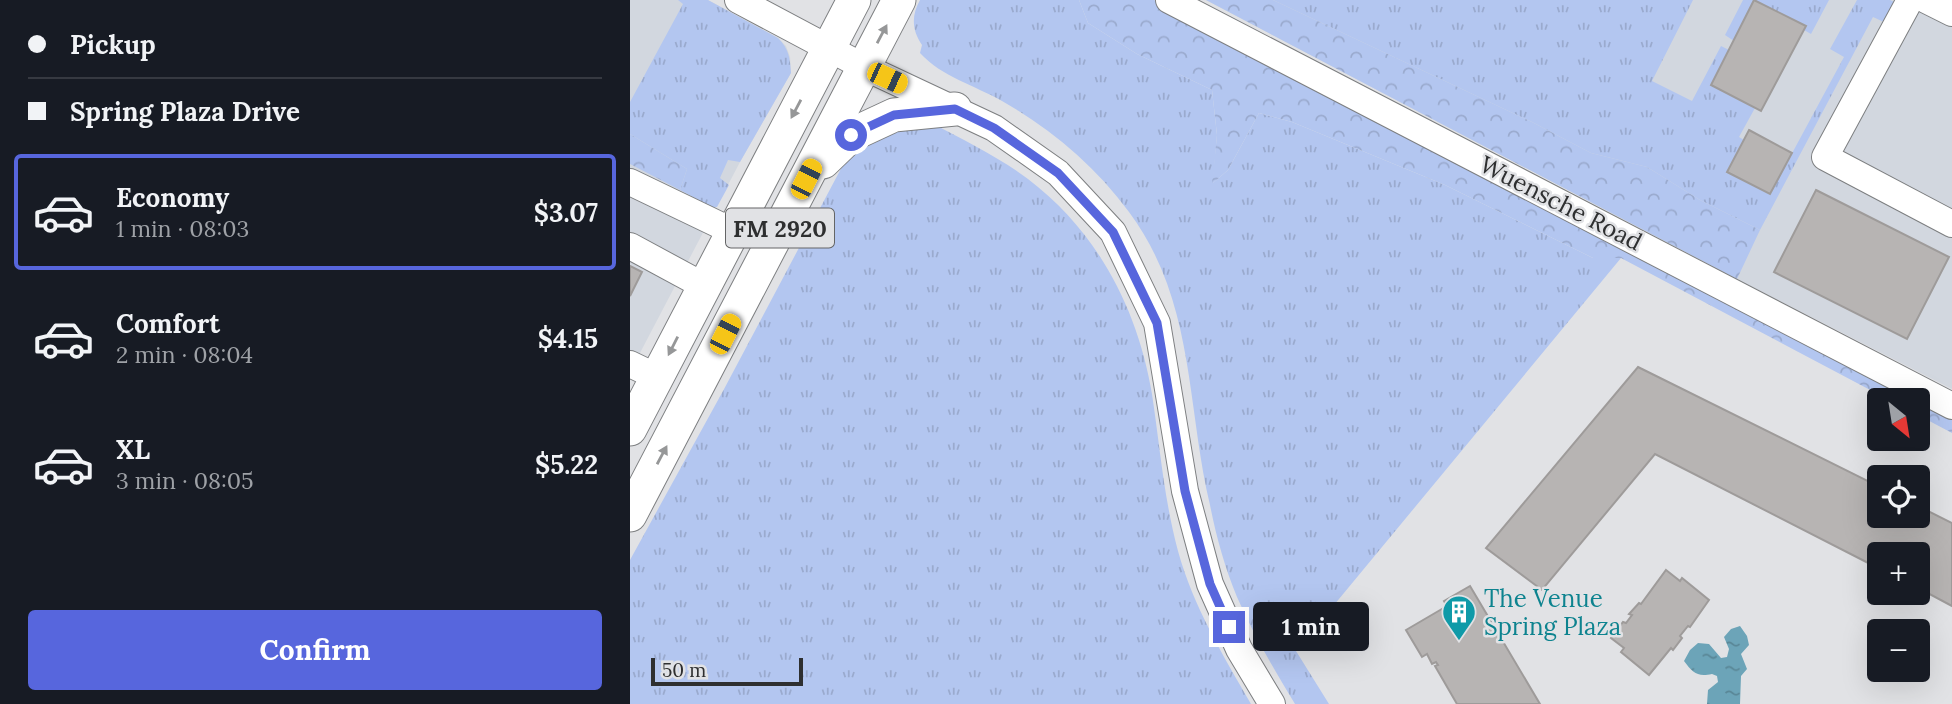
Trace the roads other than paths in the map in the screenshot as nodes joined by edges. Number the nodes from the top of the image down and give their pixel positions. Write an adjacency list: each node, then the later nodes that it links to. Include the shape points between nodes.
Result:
1 (738, 0): 8 (street)
2 (853, 0): 8 (main road, FM 2920)
3 (899, 0): 9 (main road, FM 2920, one-way to 3)
4 (1169, 0): 18 (street, Wuensche Road)
5 (1910, 0): 13 (street, via 1825,157)
6 (1926, 0): 7 (street)
7 (1952, 13)
8 (828, 49): 9 (street); 14 (main road, FM 2920, one-way to 14)
9 (864, 67): 10 (street); 11 (main road, FM 2920)
10 (955, 109): 11 (main road, via 894,115 851,135); 21 (street, via 994,128 1058,173 1113,232 1157,323 1185,491 1210,584 1239,649)
11 (806, 179): 20 (main road, FM 2920, one-way to 11)
12 (630, 182): 14 (street)
13 (1952, 224)
14 (732, 232): 16 (main road, FM 2920)
15 (630, 246): 16 (street)
16 (704, 286): 17 (main road, FM 2920, one-way to 17)
17 (643, 371): 19 (main road, FM 2920)
18 (1952, 406)
19 (630, 429)
20 (630, 515)
21 (1272, 704)

